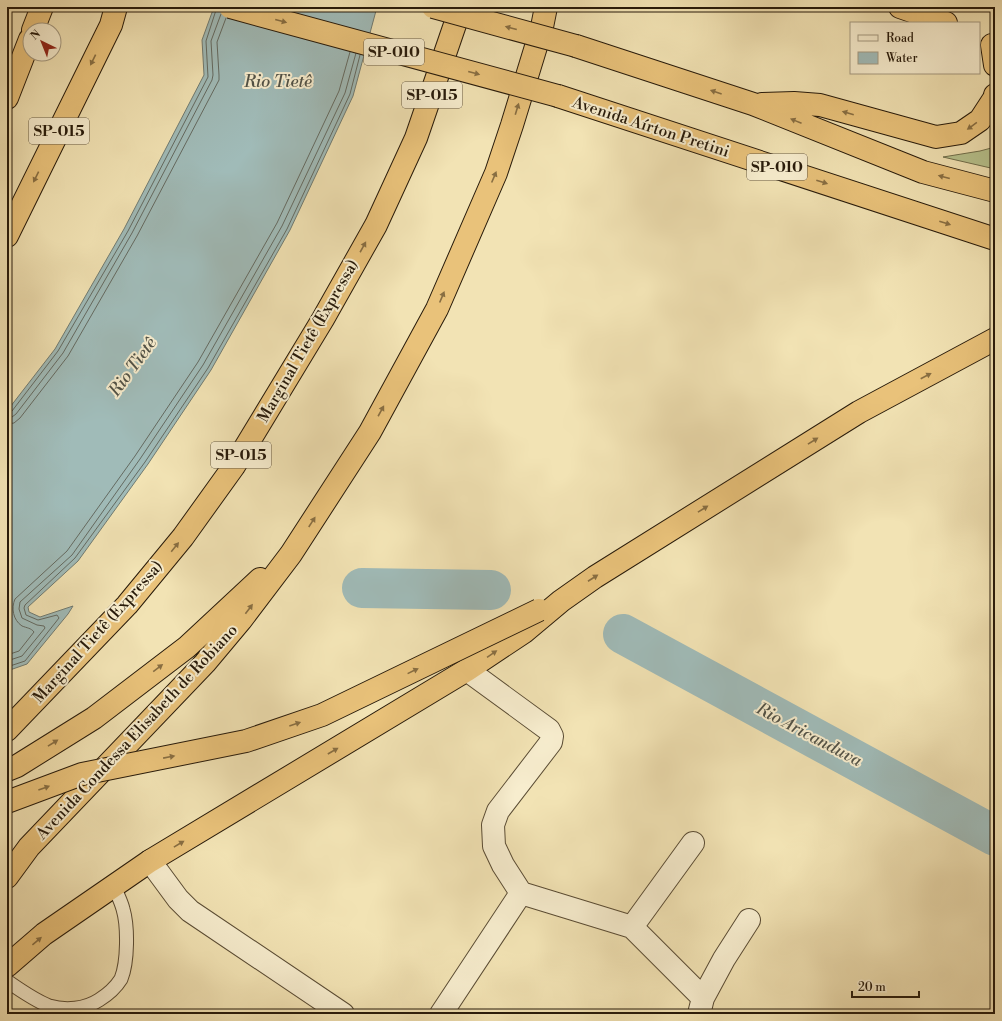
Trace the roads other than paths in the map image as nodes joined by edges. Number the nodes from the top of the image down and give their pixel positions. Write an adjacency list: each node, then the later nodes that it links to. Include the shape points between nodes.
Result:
1 (42, 7): 10 (highway)
2 (230, 7): 19 (highway, Avenida Aírton Pretini / SP-010, one-way to 19, bridge, via 558,96)
3 (433, 7): 16 (highway, one-way to 3, bridge, via 576,46)
4 (461, 7): 12 (highway, SP-015)
5 (484, 7): 12 (highway, via 471,26)
6 (555, 7): 9 (highway, Avenida Condessa Elisabeth de Robiano)
7 (900, 7): 11 (highway)
8 (114, 16): 18 (highway, SP-015, one-way to 18)
9 (544, 17): 21 (highway, Avenida Condessa Elisabeth de Robiano, one-way to 9, via 370,432 437,309 506,146)
10 (36, 22)
11 (943, 22)
12 (447, 52): 24 (highway, Marginal Tietê (Expressa) / SP-015, one-way to 12, via 128,605 183,537 234,466 323,319 376,224 416,138)
13 (22, 60): 15 (highway)
14 (995, 95): 16 (highway, one-way to 16, via 980,120 961,133 936,137 820,105)
15 (7, 98)
16 (753, 104): 17 (highway, one-way to 16, via 923,172)
17 (995, 191)
18 (7, 236)
19 (995, 239)
20 (995, 339): 22 (highway, one-way to 20, via 595,576 859,412)
21 (291, 554): 25 (highway, one-way to 21, via 94,718 187,647 255,583); 29 (highway, Avenida Condessa Elisabeth de Robiano, one-way to 21, via 29,847 205,663)
22 (561, 600): 23 (highway, one-way to 22, via 524,632); 26 (highway, one-way to 22, bridge, via 82,774 246,742 322,715)
23 (467, 670): 28 (highway, one-way to 23); 31 (street, via 549,730 552,736 551,742 498,811 493,825 494,846)
24 (7, 730)
25 (7, 770)
26 (7, 802)
27 (693, 843): 33 (street)
28 (150, 861): 30 (highway); 37 (street, via 178,900 190,911)
29 (7, 877)
30 (114, 886): 34 (highway, one-way to 30, via 44,934); 35 (lane, via 123,909 127,933 126,957 120,979 107,995 90,1006 69,1009 50,1006)
31 (521, 892): 33 (street); 38 (street)
32 (749, 920): 36 (street, via 724,959)
33 (632, 928): 36 (street)
34 (7, 966)
35 (7, 981)
36 (701, 1006)
37 (343, 1014)
38 (441, 1014)

